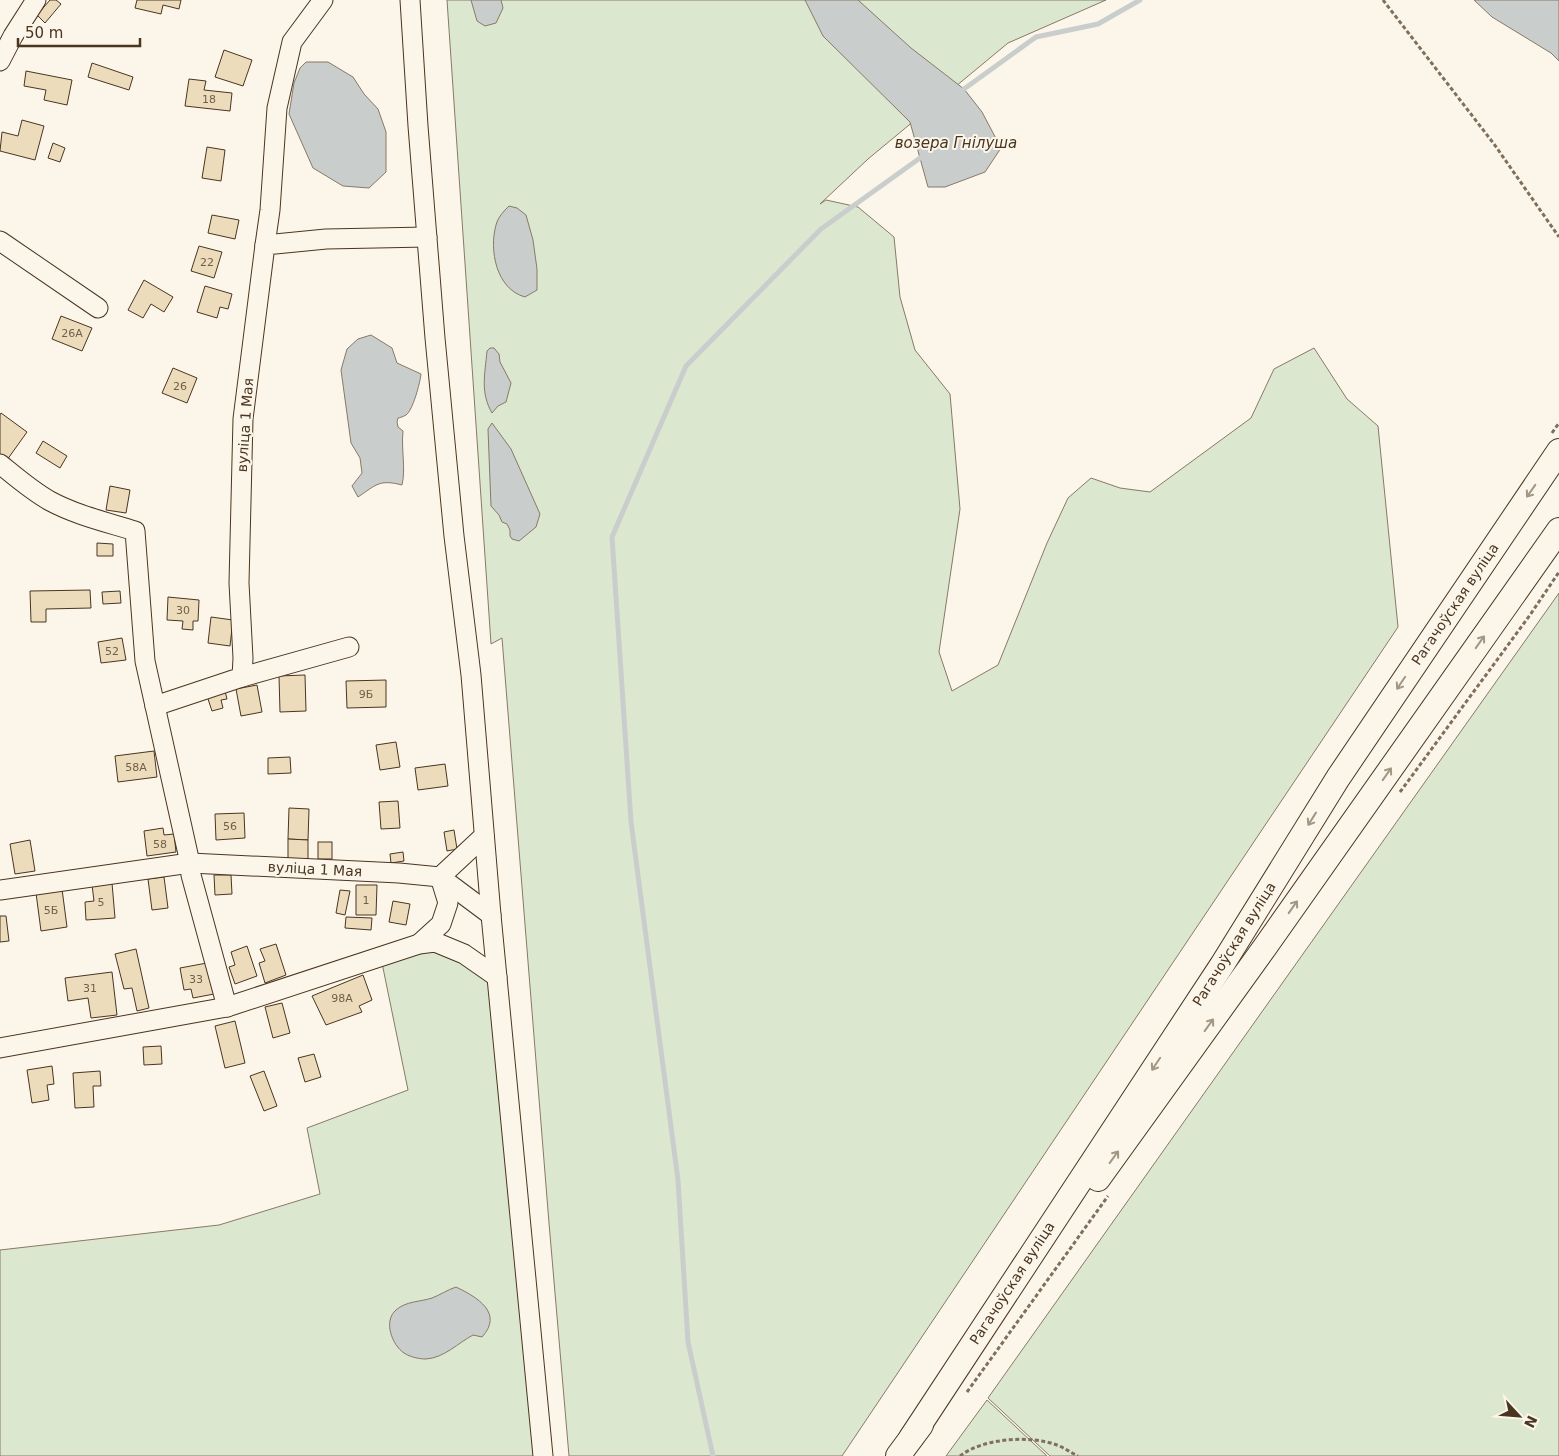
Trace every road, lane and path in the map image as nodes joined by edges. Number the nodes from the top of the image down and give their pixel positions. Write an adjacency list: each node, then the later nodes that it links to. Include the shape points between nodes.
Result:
1 (36, 0): 5 (street)
2 (323, 0): 9 (street, вуліца 1 Мая, via 292,42 277,108)
3 (410, 0): 7 (street)
4 (1383, 0): 6 (path, via 1494,144)
5 (0, 61)
6 (1559, 237)
7 (427, 238): 9 (street, via 326,239); 17 (street)
8 (0, 241): 10 (street)
9 (265, 244): 15 (street, вуліца 1 Мая, via 243,418 239,583)
10 (98, 308)
11 (1559, 451): 26 (main road, Рагачоўская вуліца, one-way to 26, via 1338,778 1222,965)
12 (0, 464): 16 (street, via 52,502 135,531 145,661)
13 (1559, 530): 26 (main road, Рагачоўская вуліца, one-way to 13, via 1259,955)
14 (349, 647): 15 (street)
15 (242, 677): 16 (street)
16 (156, 706): 18 (street)
17 (484, 836): 19 (street); 21 (street)
18 (190, 863): 19 (street, вуліца 1 Мая); 20 (street, вуліца 1 Мая); 24 (street)
19 (440, 877): 21 (street); 22 (street, via 448,903 440,924)
20 (0, 890)
21 (491, 915): 23 (street)
22 (419, 944): 23 (street, via 435,942 464,954); 24 (street)
23 (496, 977): 27 (street)
24 (227, 1007): 25 (street)
25 (0, 1048)
26 (905, 1447)
27 (543, 1456)
28 (960, 1456): 29 (path, via 975,1447 1018,1440 1058,1445)
29 (1078, 1456)

